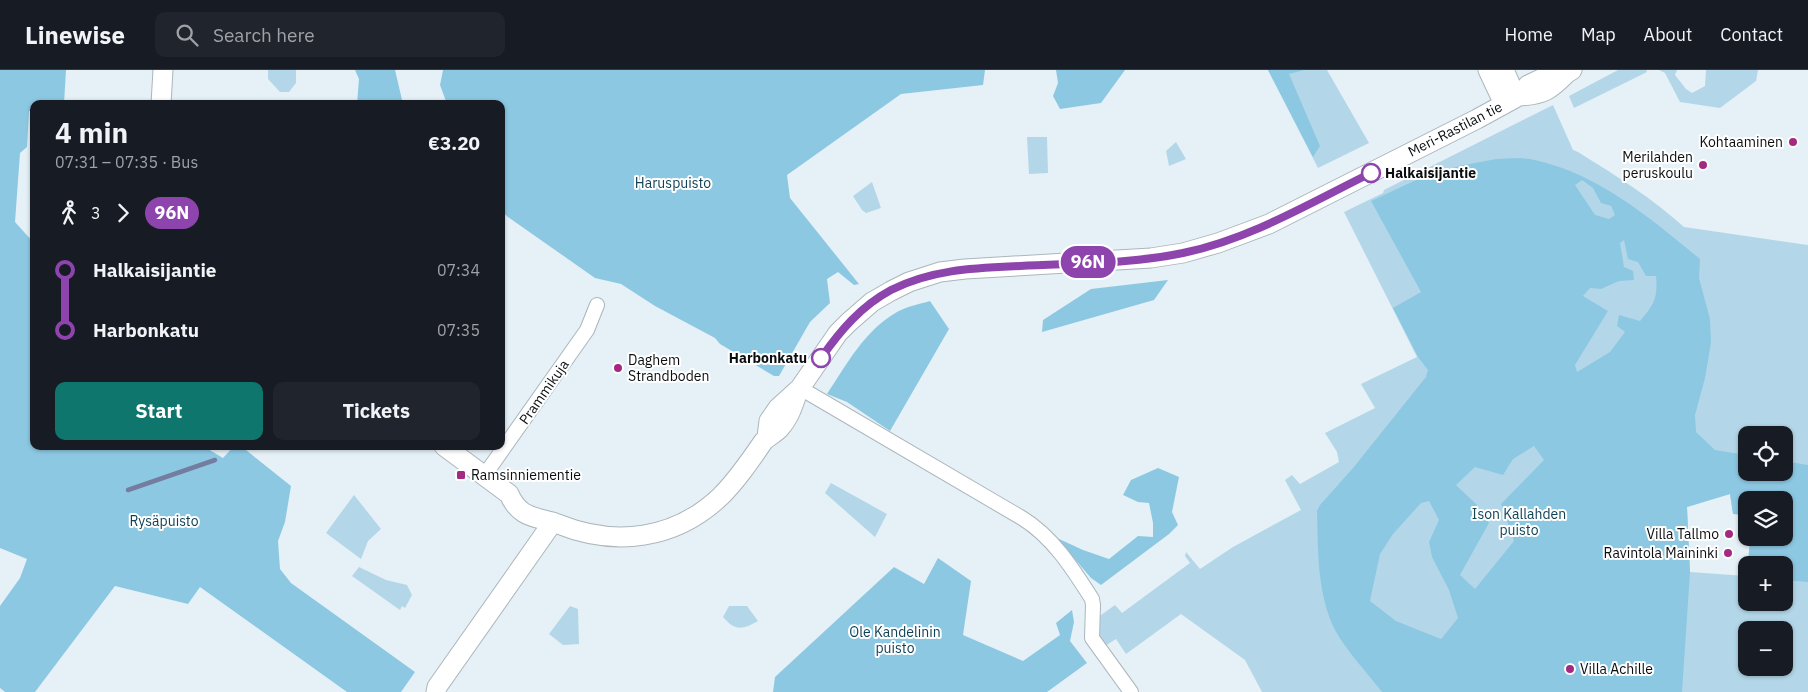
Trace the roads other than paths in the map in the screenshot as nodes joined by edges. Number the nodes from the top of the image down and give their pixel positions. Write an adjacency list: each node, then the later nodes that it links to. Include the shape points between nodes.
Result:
1 (163, 70): 6 (street)
2 (1488, 70): 5 (street)
3 (1504, 70): 5 (street)
4 (1569, 71): 5 (street, Meri-Rastilan tie, via 1545,77)
5 (1517, 95): 8 (street, Meri-Rastilan tie, via 1268,224 1201,248 1125,260 965,269 940,272 909,282 872,302 849,322)
6 (161, 100)
7 (597, 304): 9 (street, Prammikuja, via 587,330)
8 (800, 388): 13 (street, Meri-Rastilan tie, via 768,422 767,437 742,472 722,495 695,517 642,535 603,537); 15 (street, via 1043,533 1092,599 1092,638)
9 (505, 446)
10 (449, 450): 12 (street, Meri-Rastilan tie)
11 (502, 450): 12 (street, Prammikuja)
12 (484, 476): 13 (street, Meri-Rastilan tie, via 509,494 521,495 535,504)
13 (553, 522): 14 (street)
14 (435, 690)
15 (1131, 692)

